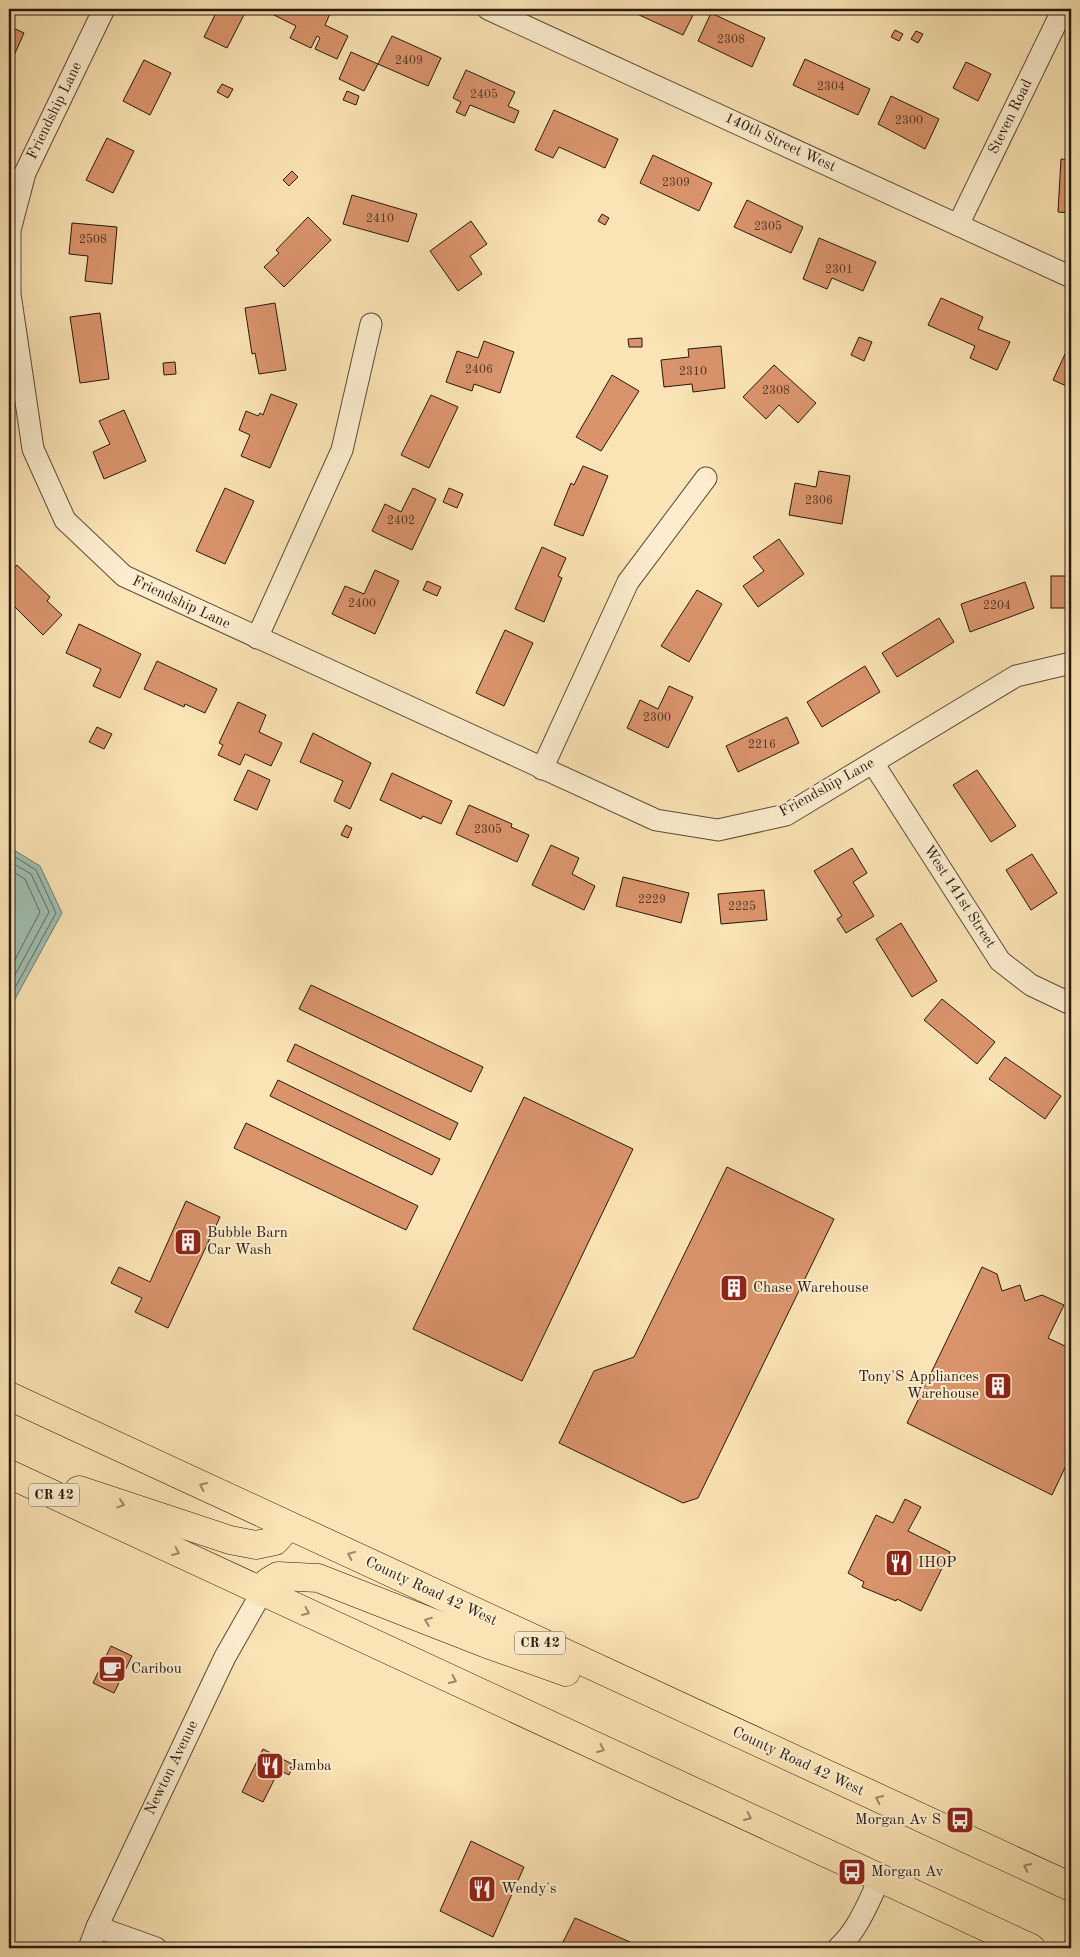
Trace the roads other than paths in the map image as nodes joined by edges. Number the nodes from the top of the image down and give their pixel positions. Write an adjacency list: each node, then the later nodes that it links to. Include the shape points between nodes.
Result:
1 (104, 9): 8 (street, Friendship Lane, via 25,173 10,230 10,294 33,449 65,520 124,576)
2 (488, 9): 4 (street, 140th Street West)
3 (1063, 9): 4 (street, Steven Road)
4 (958, 225): 5 (street, 140th Street West)
5 (1071, 277)
6 (371, 324): 8 (street, via 342,450)
7 (706, 478): 11 (street, via 628,582)
8 (257, 638): 11 (street, Friendship Lane)
9 (1071, 663): 10 (street, Friendship Lane, via 1016,676)
10 (873, 763): 11 (street, Friendship Lane, via 786,815 718,830 656,820); 12 (street, West 141st Street, via 1000,961 1032,985)
11 (542, 769)
12 (1071, 1004)
13 (9, 1396): 16 (highway, County Road 42 West / CR 42, one-way to 13)
14 (9, 1466): 16 (highway, one-way to 16, via 230,1540 256,1545 275,1541)
15 (9, 1474): 17 (highway, CR 42, one-way to 17)
16 (288, 1526): 18 (highway, County Road 42 West / CR 42, one-way to 16)
17 (262, 1592): 18 (highway, one-way to 17, via 486,1644 318,1578 278,1576 268,1582); 19 (highway, CR 42, one-way to 19); 21 (street, Newton Avenue, via 225,1657)
18 (721, 1727): 20 (highway, County Road 42 West / CR 42, one-way to 18)
19 (880, 1878): 24 (street, via 862,1916); 25 (highway, CR 42)
20 (1071, 1888)
21 (97, 1927): 22 (street, Newton Avenue); 23 (street)
22 (89, 1948)
23 (156, 1948)
24 (838, 1948)
25 (1031, 1948)

